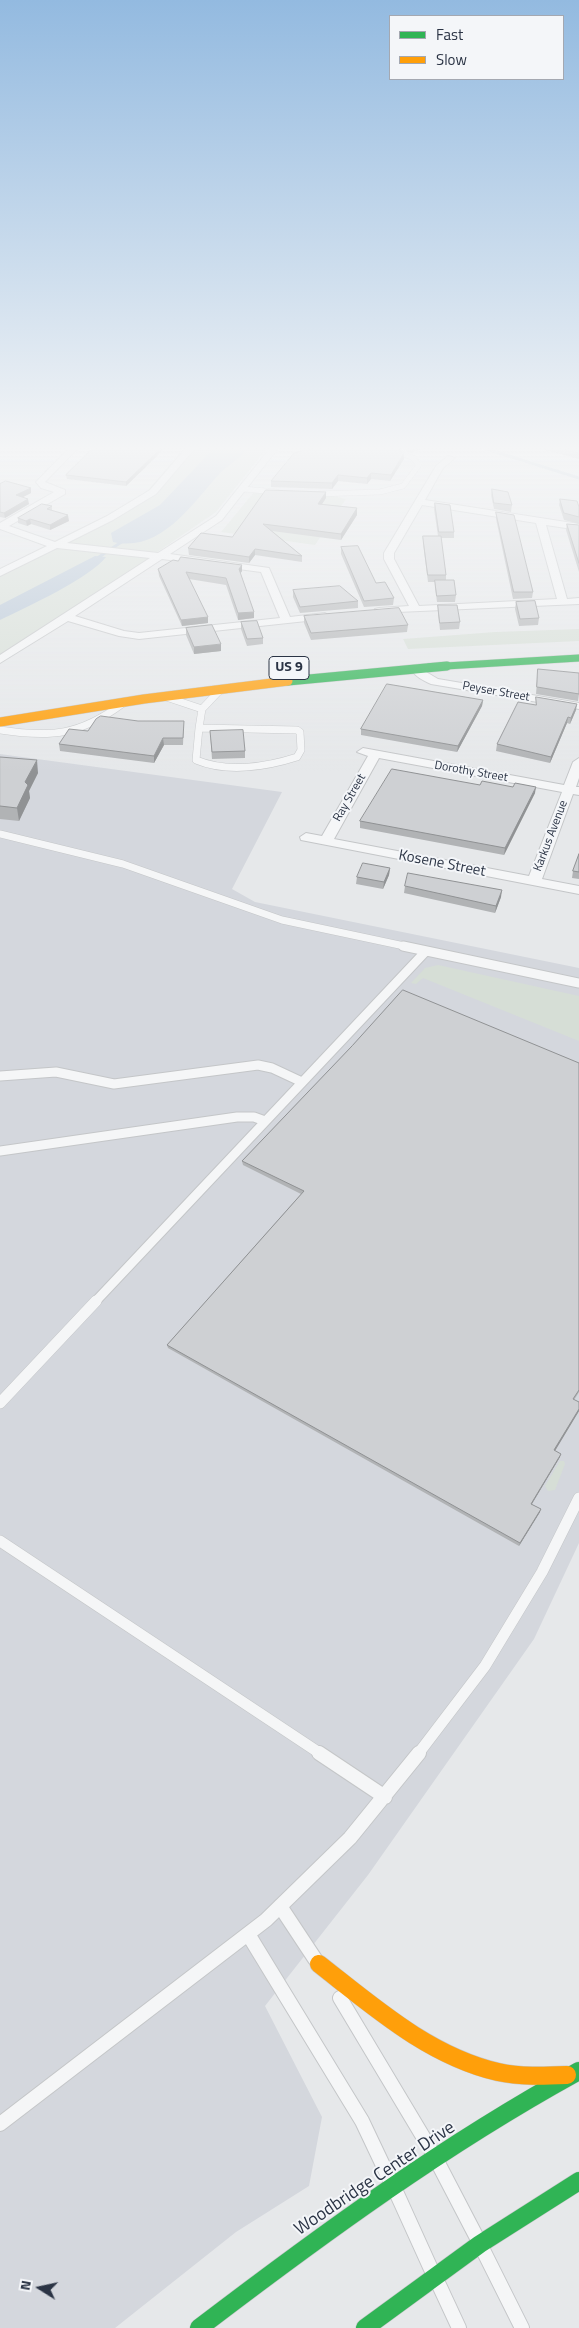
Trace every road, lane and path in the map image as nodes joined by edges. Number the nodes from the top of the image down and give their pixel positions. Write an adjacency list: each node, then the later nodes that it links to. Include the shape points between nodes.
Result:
1 (33, 556): 6 (street)
2 (158, 556): 3 (street)
3 (161, 556): 12 (street); 13 (street, via 265,570)
4 (389, 556): 9 (street)
5 (550, 556): 8 (street)
6 (0, 573)
7 (579, 600): 8 (street)
8 (563, 601): 9 (street)
9 (414, 608): 10 (street)
10 (367, 612)
11 (339, 615): 13 (street)
12 (67, 617): 13 (street, via 139,636); 19 (street)
13 (286, 620)
14 (579, 647): 15 (main road)
15 (514, 650)
16 (450, 654): 17 (main road)
17 (430, 655)
18 (579, 658): 20 (main road, US 9)
19 (0, 660)
20 (416, 670): 21 (main road, US 9); 24 (street, Peyser Street, via 435,682)
21 (221, 689): 22 (main road, US 9); 25 (lane)
22 (164, 696): 23 (main road, US 9); 25 (lane)
23 (126, 702): 26 (main road, US 9); 28 (lane, via 85,727 36,735)
24 (579, 706)
25 (202, 709): 27 (lane)
26 (0, 722)
27 (200, 728): 27 (lane, via 195,755 202,764 273,765 297,757 301,750 300,732 292,728)
28 (0, 730)
29 (369, 754): 31 (street, Dorothy Street); 34 (street, Ray Street)
30 (579, 762): 31 (street, Karkus Avenue)
31 (574, 790): 35 (street, Karkus Avenue)
32 (0, 834): 37 (lane, via 122,864 276,919)
33 (306, 837): 34 (street, Kosene Street)
34 (326, 841): 35 (street, Kosene Street)
35 (534, 882): 36 (street, Kosene Street)
36 (579, 890)
37 (426, 951): 38 (lane); 40 (lane)
38 (579, 984)
39 (0, 1076): 40 (lane, via 48,1072 114,1084 258,1065)
40 (302, 1082): 41 (lane)
41 (265, 1121): 42 (lane, via 243,1116); 43 (lane)
42 (0, 1151)
43 (0, 1403)
44 (579, 1498): 46 (lane, via 542,1572 501,1641 467,1691)
45 (0, 1541): 46 (lane)
46 (385, 1797): 47 (lane, via 350,1838)
47 (280, 1906): 48 (lane); 49 (lane)
48 (248, 1934): 51 (lane); 54 (lane, via 362,2121)
49 (319, 1964): 50 (main road, via 395,2021 462,2061 518,2076 556,2077); 52 (lane)
50 (576, 2073): 52 (main road, Woodbridge Center Drive)
51 (0, 2124)
52 (435, 2158): 54 (main road, Woodbridge Center Drive); 55 (lane)
53 (579, 2181): 55 (main road)
54 (393, 2186): 56 (lane); 57 (main road, Woodbridge Center Drive, via 320,2236)
55 (480, 2244): 56 (main road); 60 (lane)
56 (434, 2276): 58 (main road); 59 (lane)
57 (199, 2328)
58 (365, 2328)
59 (459, 2328)
60 (522, 2328)

